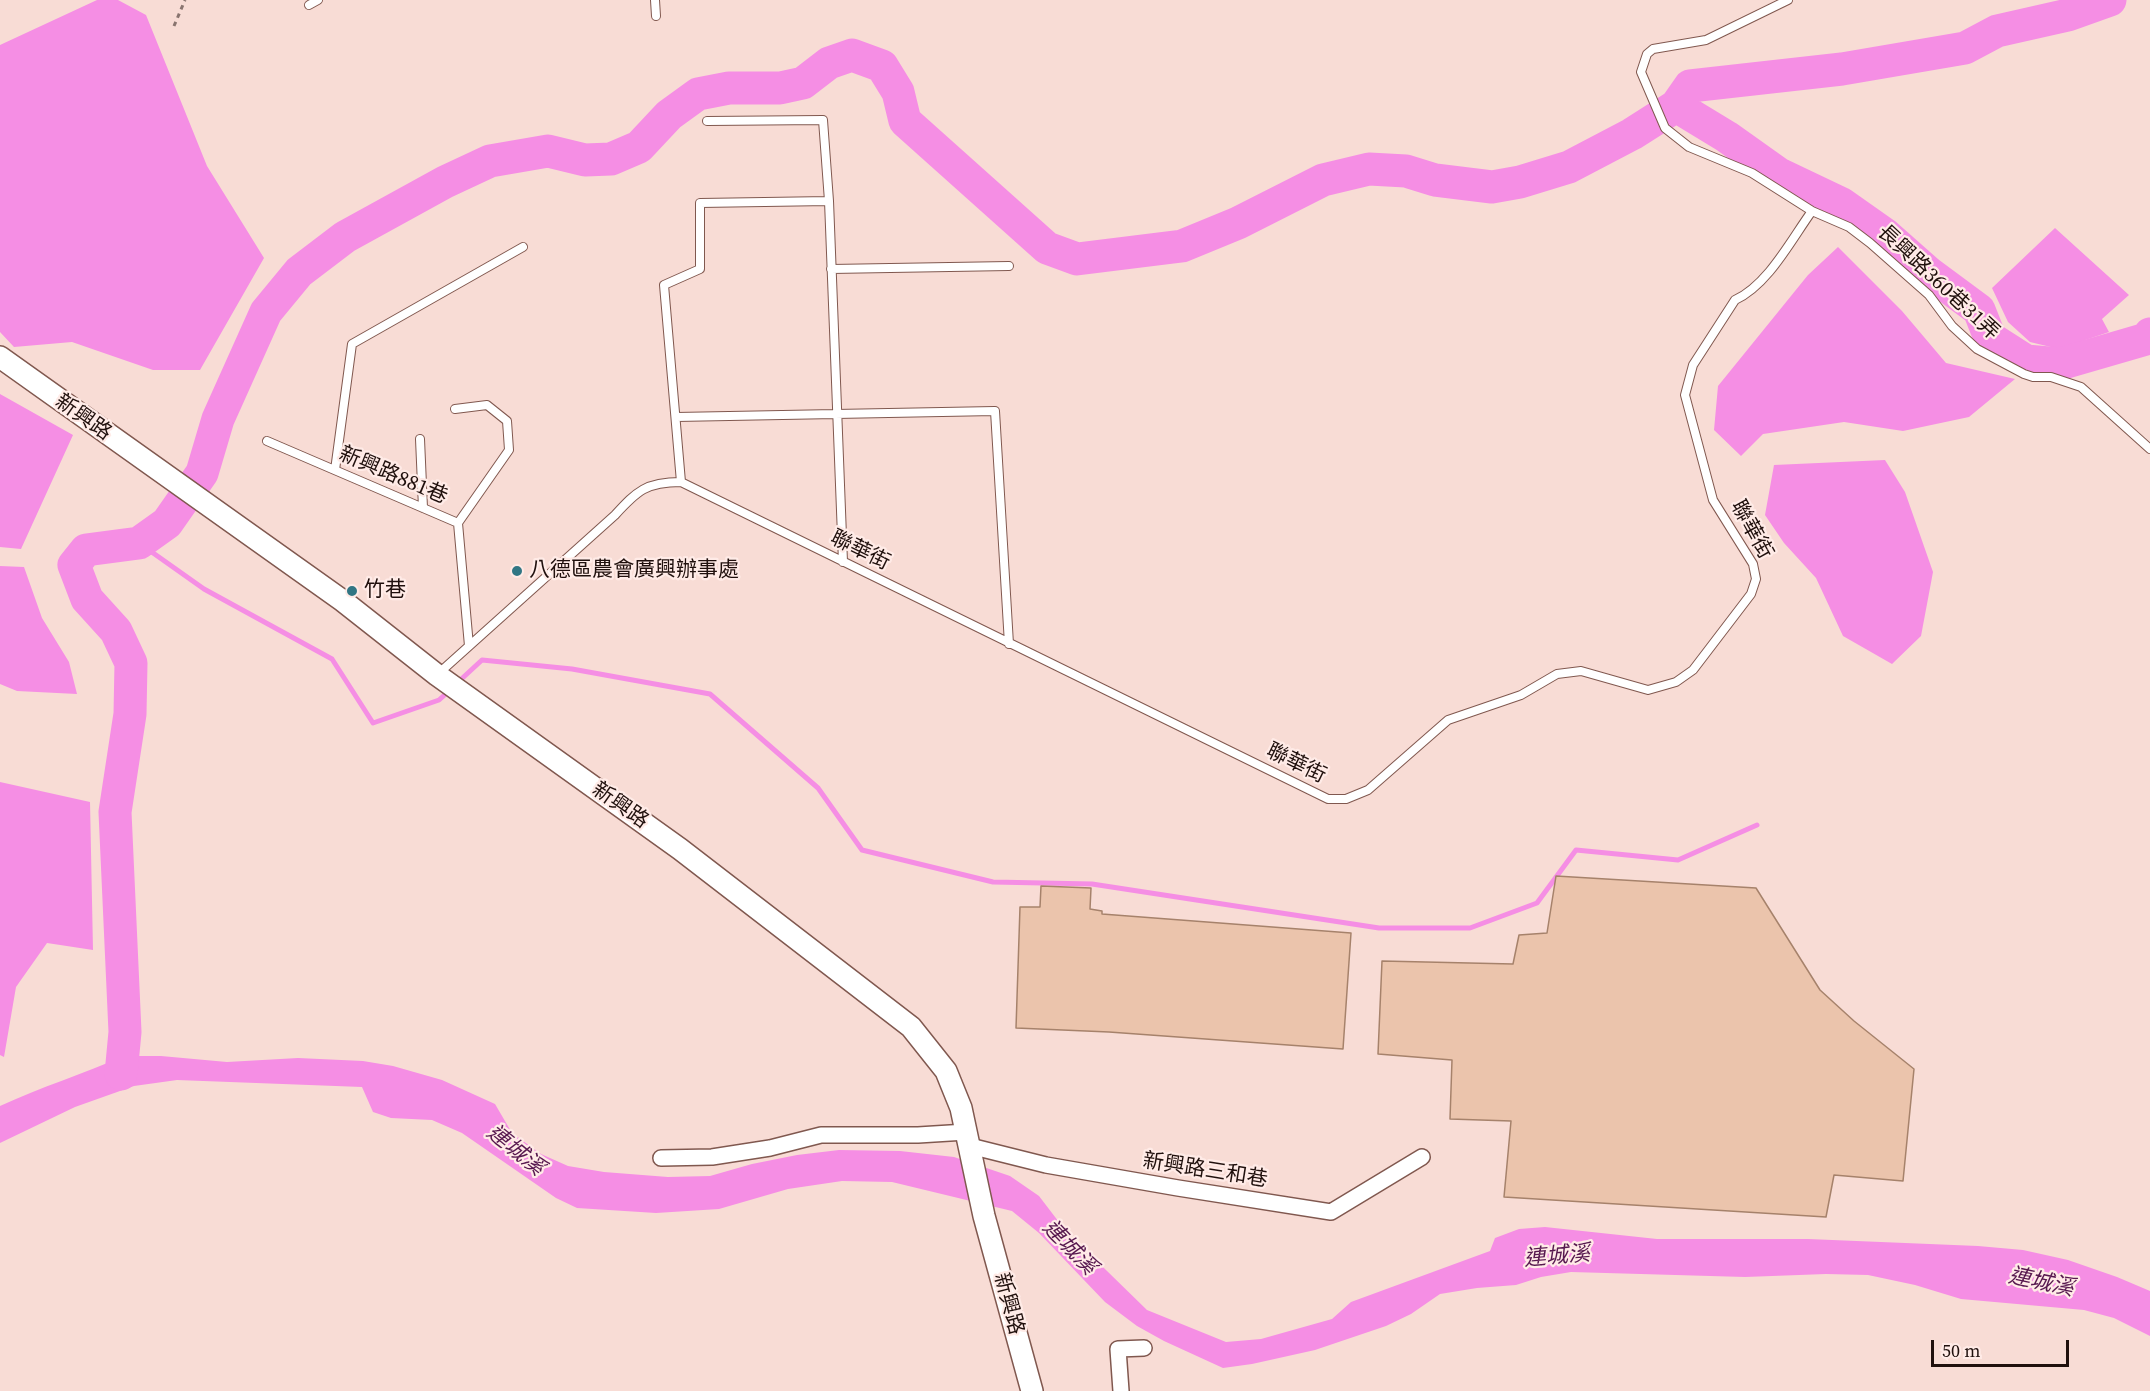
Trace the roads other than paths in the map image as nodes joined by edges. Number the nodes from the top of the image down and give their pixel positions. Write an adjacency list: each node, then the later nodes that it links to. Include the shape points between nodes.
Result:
1 (318, 0): 4 (lane)
2 (655, 0): 5 (lane)
3 (1788, 0): 8 (lane, 長興路360巷31弄, via 1706,40 1653,49 1647,54 1641,72 1665,128 1689,147 1752,173)
4 (309, 5)
5 (656, 16)
6 (707, 122): 7 (lane, via 824,120)
7 (829, 201): 11 (lane); 15 (lane, via 700,203 700,270 664,285)
8 (1812, 211): 18 (lane, 長興路360巷31弄, via 1850,227 1870,243 1929,295 1977,349 2024,374 2051,376 2080,387); 24 (lane, 聯華街, via 1762,280 1735,300 1693,365 1685,395 1713,500 1753,564 1756,579 1751,594 1693,670 1676,682 1648,690 1581,671 1557,674 1521,695 1448,720 1368,790 1346,799 1328,800)
9 (523, 248): 19 (lane, via 352,344)
10 (1009, 266): 11 (lane)
11 (831, 269): 14 (lane)
12 (0, 357): 26 (street, 新興路, via 343,601)
13 (455, 409): 22 (lane, via 487,405 507,421 509,450)
14 (836, 414): 15 (lane); 23 (lane); 24 (lane, via 995,411)
15 (676, 417): 20 (lane)
16 (420, 439): 21 (lane)
17 (267, 441): 19 (lane, 新興路881巷)
18 (2150, 449)
19 (334, 470): 21 (lane, 新興路881巷)
20 (681, 482): 23 (lane, 聯華街); 25 (lane, via 663,482 637,492)
21 (423, 508): 22 (lane, 新興路881巷)
22 (458, 523): 25 (lane, 新興路881巷)
23 (843, 562): 24 (lane, 聯華街)
24 (1009, 644)
25 (469, 646): 26 (lane)
26 (440, 677): 27 (street, 新興路, via 680,849 911,1027 946,1071)
27 (969, 1143): 28 (street, 新興路三和巷, via 1057,1167 1331,1212); 29 (street, 新興路三和巷, via 918,1135 821,1135 724,1155); 31 (street, 新興路, via 984,1216)
28 (1422, 1157)
29 (661, 1158)
30 (1144, 1348): 32 (street, via 1118,1349)
31 (1032, 1391)
32 (1121, 1391)

